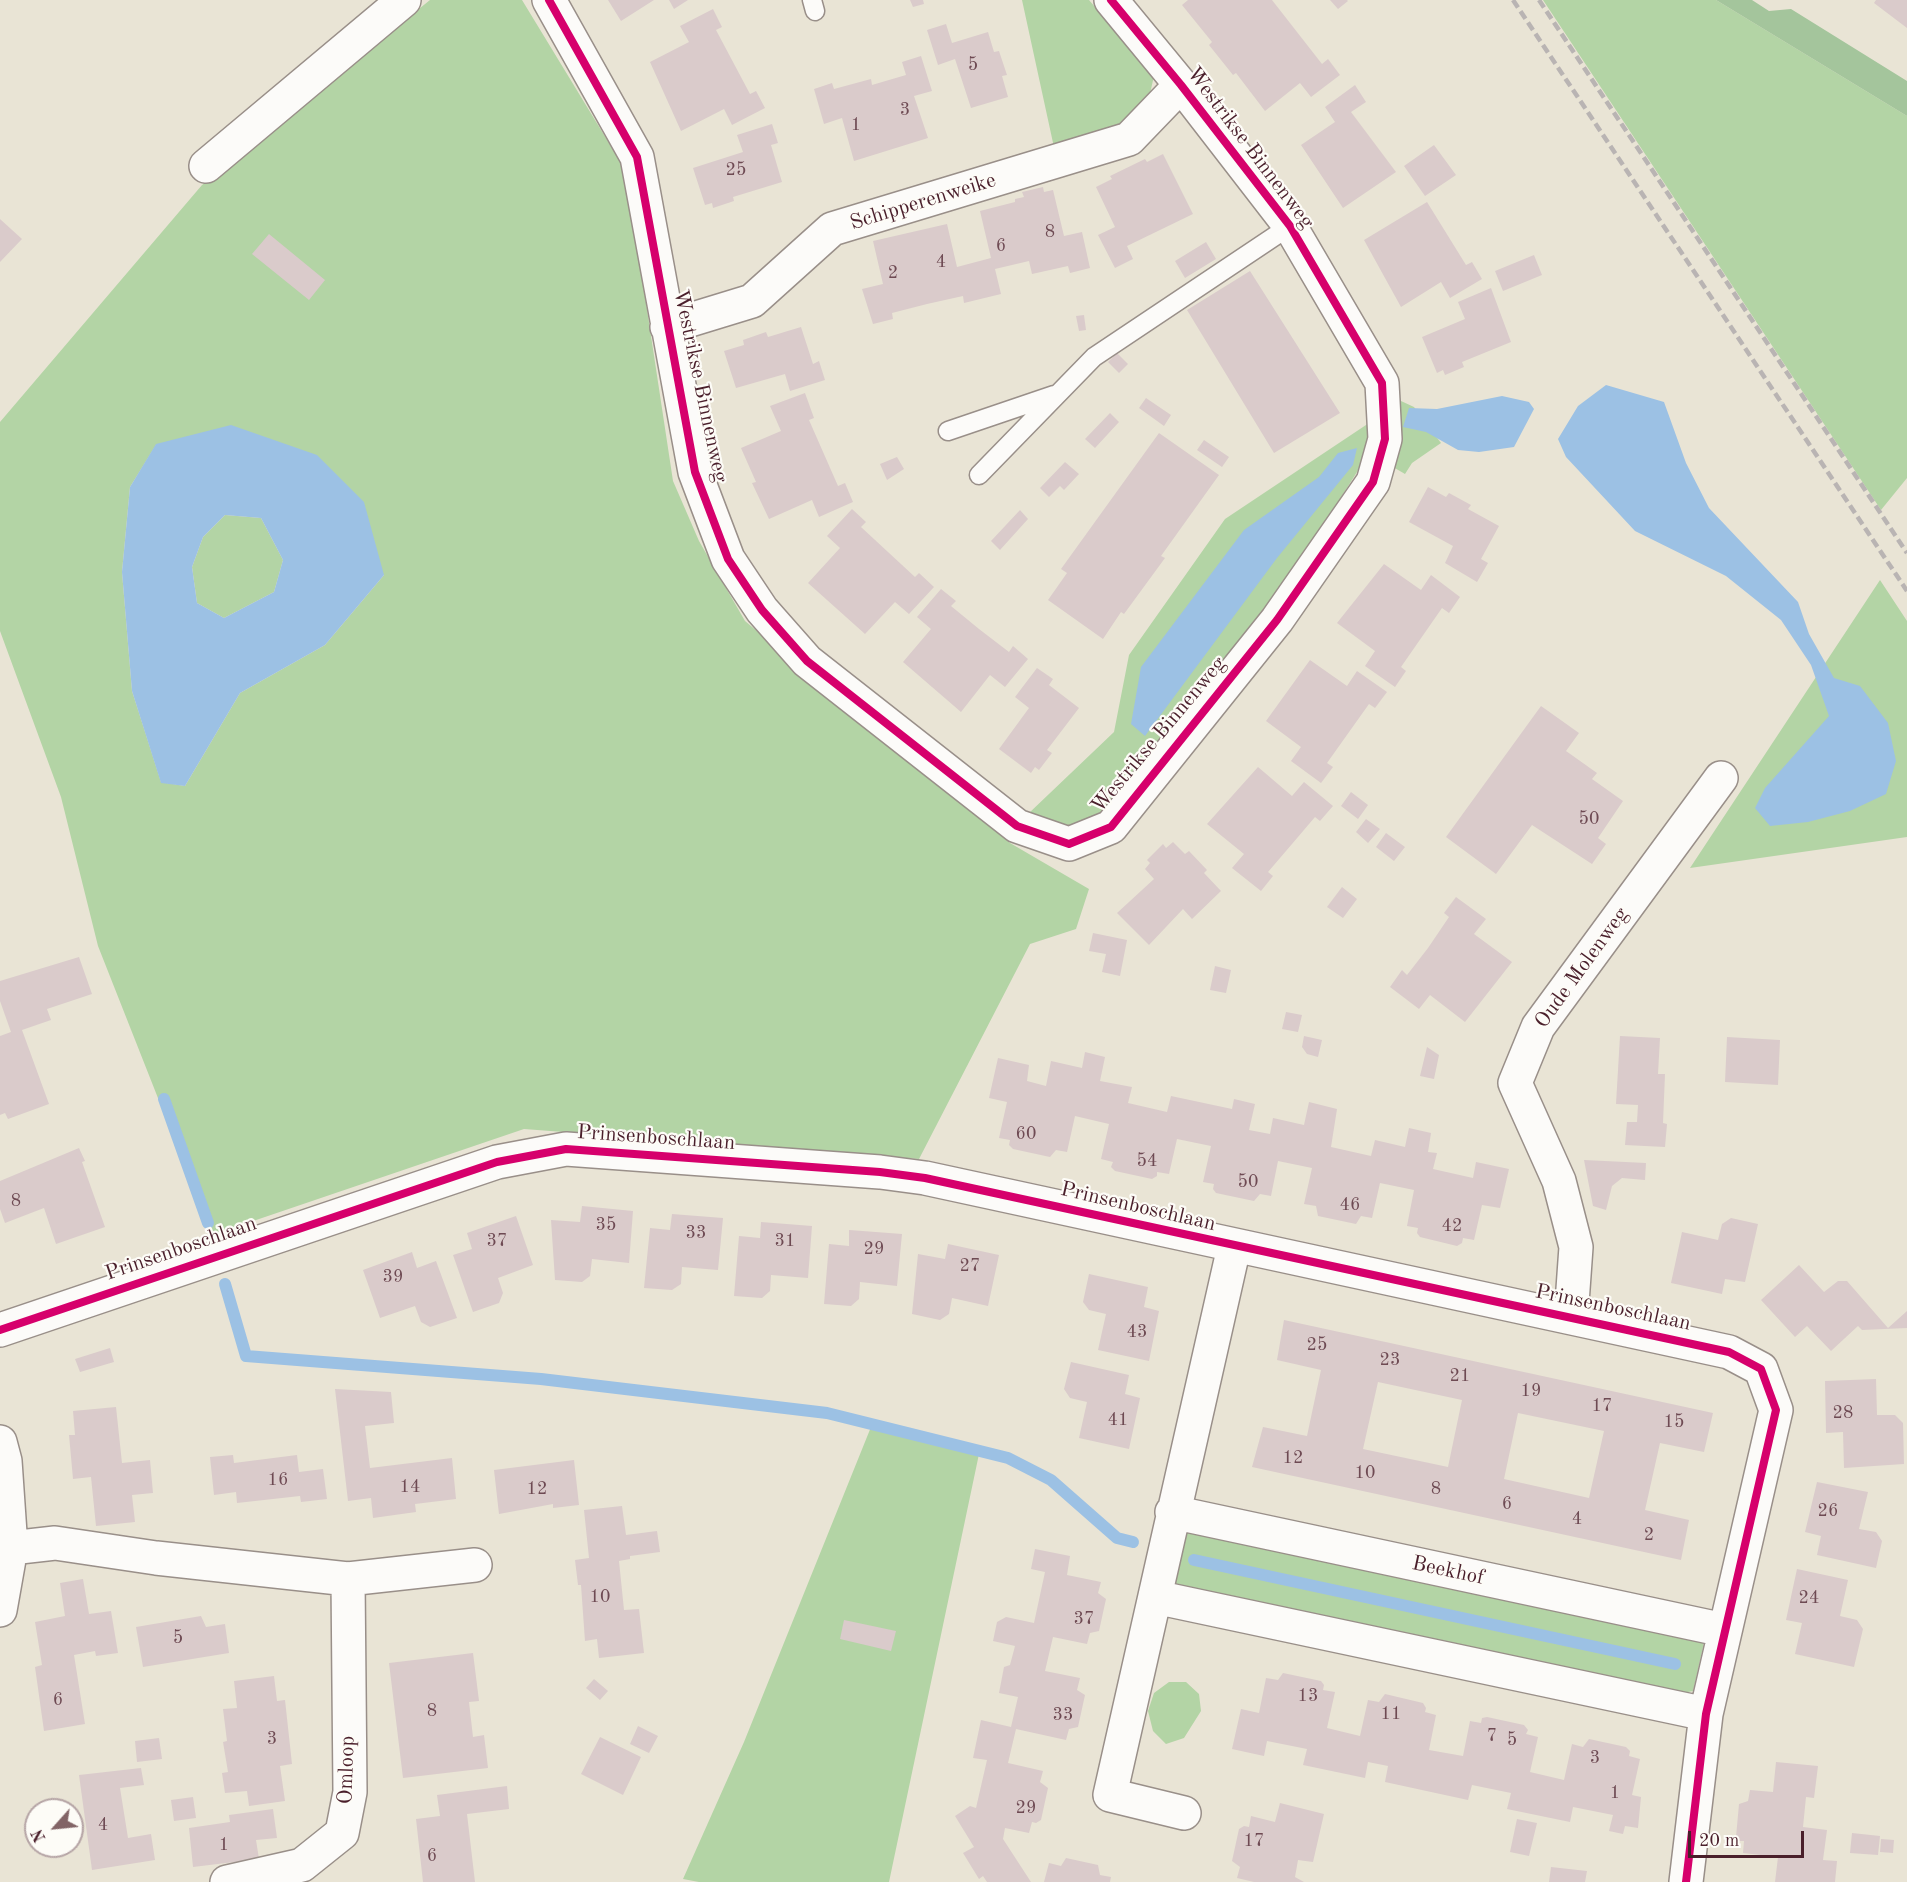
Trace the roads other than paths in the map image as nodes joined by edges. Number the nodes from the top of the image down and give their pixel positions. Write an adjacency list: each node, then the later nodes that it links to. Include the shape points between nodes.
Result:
1 (404, 0): 5 (street)
2 (549, 0): 7 (street, Westrikse Binnenweg, via 637,157)
3 (1111, 0): 4 (street, Westrikse Binnenweg)
4 (1181, 85): 6 (street, Westrikse Binnenweg); 7 (street, Schipperenweike, via 1130,139 832,229 752,301)
5 (206, 166)
6 (1290, 226): 7 (street, Westrikse Binnenweg, via 1382,383 1385,439 1373,482 1277,620 1112,826 1069,844 1017,826 807,661 762,610 728,559 695,472); 8 (lane, via 1094,357)
7 (668, 327)
8 (1058, 393): 9 (lane); 10 (lane)
9 (948, 431)
10 (979, 475)
11 (1721, 777): 13 (street, Oude Molenweg, via 1538,1027 1515,1083 1559,1181 1576,1247)
12 (1234, 1247): 13 (street, Prinsenboschlaan); 14 (street, Prinsenboschlaan, via 925,1178 566,1149 497,1162); 16 (street)
13 (1571, 1317): 22 (street, Prinsenboschlaan, via 1729,1352 1761,1369 1776,1410)
14 (0, 1330)
15 (2, 1455): 17 (street)
16 (1172, 1512): 20 (street); 22 (street, Beekhof)
17 (11, 1548): 19 (street, via 55,1543); 21 (street)
18 (475, 1565): 19 (street)
19 (348, 1579): 25 (street, Omloop, via 350,1792 342,1833 303,1865)
20 (1155, 1597): 23 (street); 24 (street, via 1110,1795)
21 (0, 1610)
22 (1724, 1630): 23 (street, Prinsenboschlaan)
23 (1706, 1714): 26 (street, Prinsenboschlaan)
24 (1185, 1814)
25 (227, 1882)
26 (1686, 1882)

